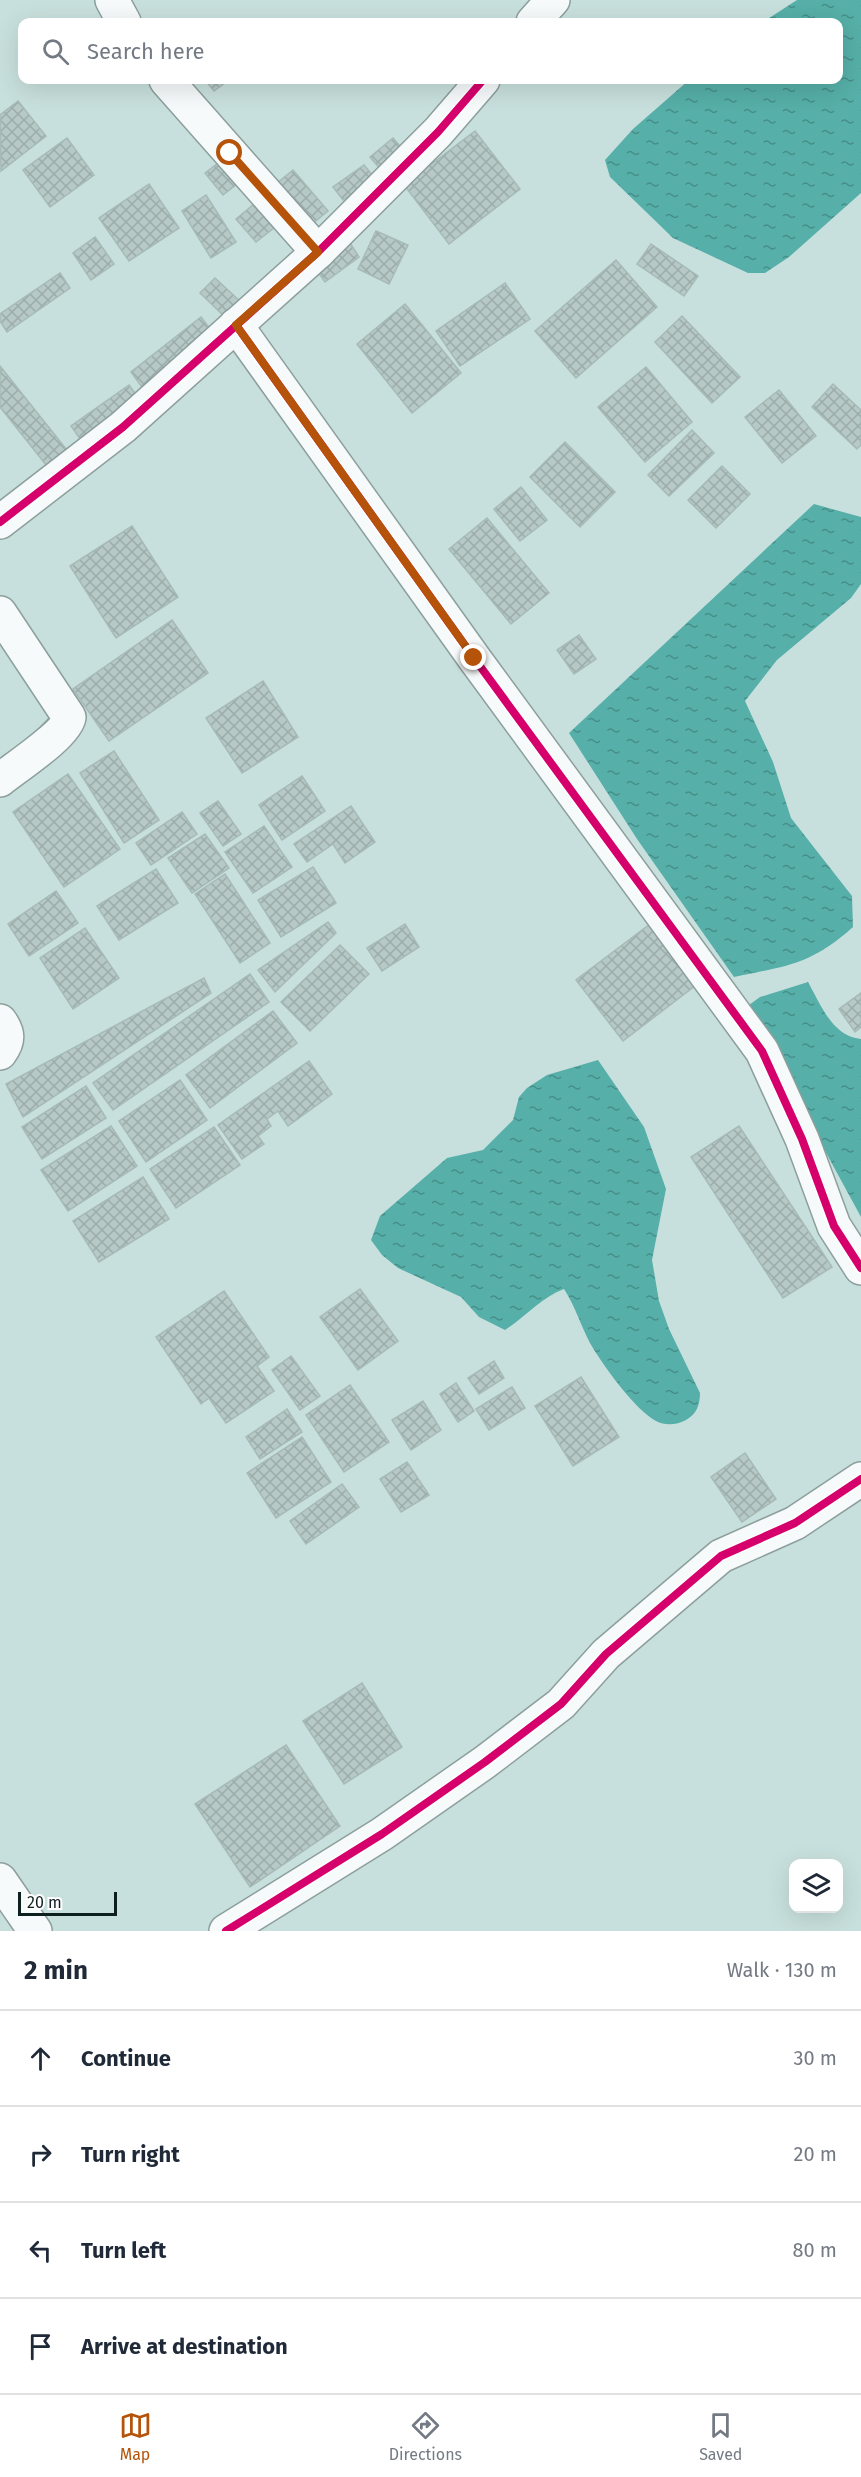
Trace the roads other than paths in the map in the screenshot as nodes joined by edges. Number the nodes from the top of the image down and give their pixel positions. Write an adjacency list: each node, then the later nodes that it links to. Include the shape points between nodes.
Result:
1 (112, 0): 3 (street)
2 (553, 0): 4 (street)
3 (122, 18)
4 (537, 18)
5 (170, 84): 7 (street)
6 (480, 84): 7 (street, via 438,132)
7 (318, 252): 8 (street)
8 (236, 325): 9 (street, via 123,427); 14 (street, via 762,1051 802,1139 834,1226)
9 (0, 522)
10 (0, 613): 11 (street, via 69,717 60,735)
11 (0, 780)
12 (0, 1021): 13 (street, via 8,1039)
13 (0, 1053)
14 (861, 1268)
15 (861, 1479): 18 (street, via 795,1523 721,1556 606,1654 561,1704 485,1762 382,1834)
16 (0, 1880): 17 (street)
17 (35, 1931)
18 (226, 1931)

